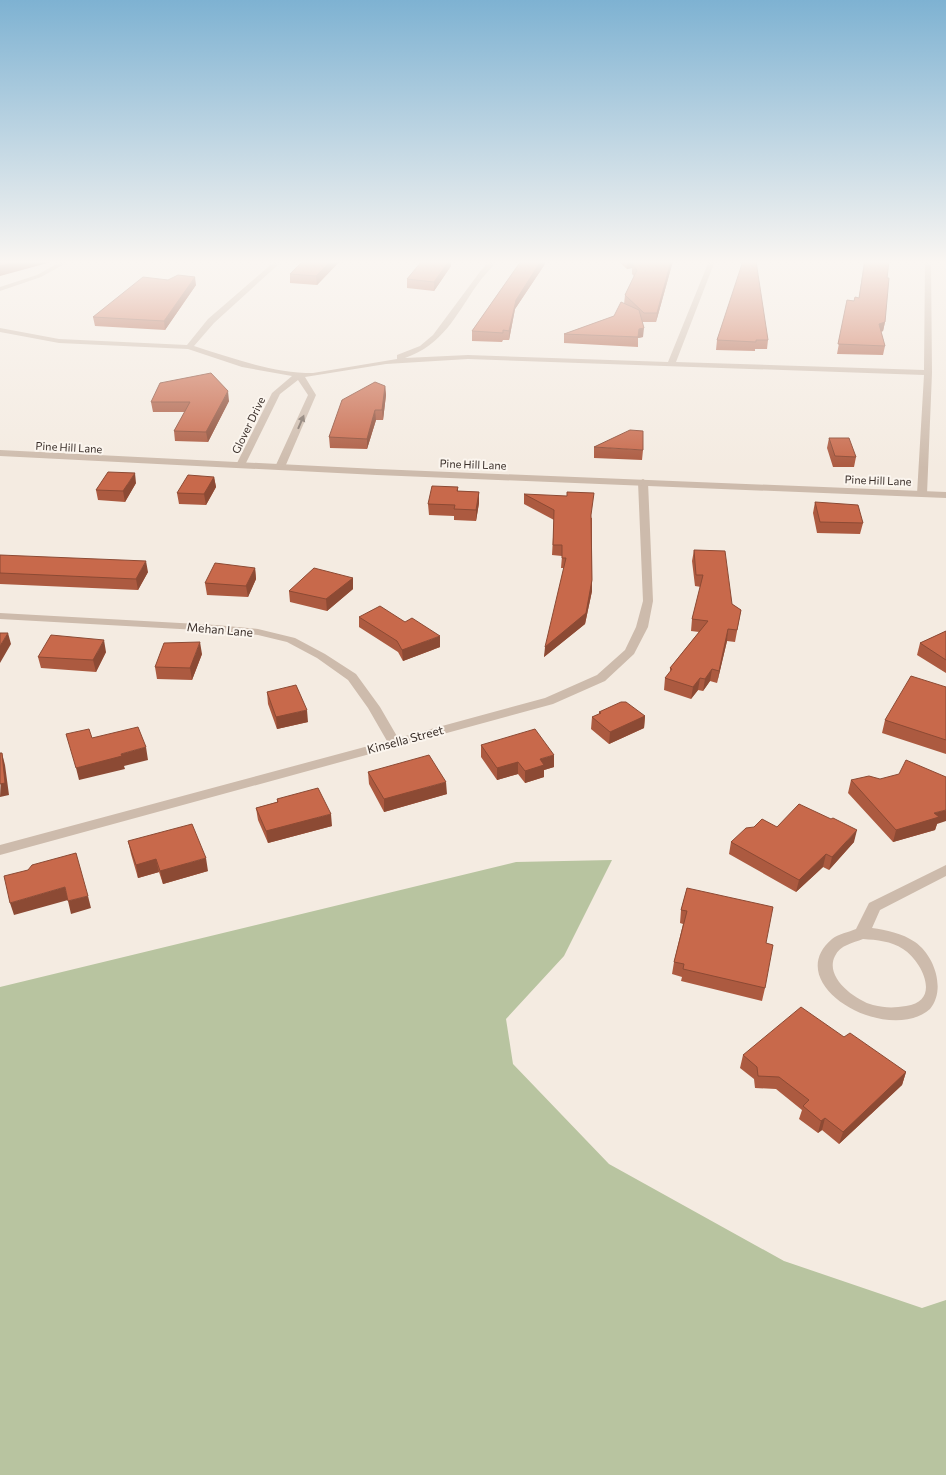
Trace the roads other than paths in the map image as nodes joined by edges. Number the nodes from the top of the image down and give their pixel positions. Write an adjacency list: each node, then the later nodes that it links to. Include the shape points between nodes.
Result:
1 (0, 330): 6 (street, via 59,341)
2 (204, 330): 6 (street)
3 (441, 330): 7 (street, via 424,347)
4 (685, 330): 8 (street)
5 (928, 330): 9 (street)
6 (189, 347): 10 (street, via 246,365)
7 (386, 362): 8 (street, via 468,357); 10 (street, via 313,376)
8 (671, 365): 9 (street)
9 (928, 373): 15 (street)
10 (298, 375): 12 (street, Glover Drive, via 276,393); 13 (street, one-way to 10, via 312,395)
11 (0, 453): 12 (street, Pine Hill Lane)
12 (241, 466): 13 (street, Pine Hill Lane)
13 (280, 467): 14 (street, Pine Hill Lane)
14 (643, 482): 15 (street, Pine Hill Lane); 18 (street, Kinsella Street, via 648,600 642,627 630,652 601,678 549,702)
15 (922, 494): 16 (street, Pine Hill Lane)
16 (946, 495)
17 (0, 616): 18 (street, Mehan Lane, via 216,628 258,632 291,640 352,677)
18 (394, 742): 19 (street, Kinsella Street)
19 (0, 850)
20 (946, 870): 21 (street, via 874,906)
21 (862, 933): 21 (street, via 898,940 927,962 934,976 934,990 928,1001 917,1010 885,1015 866,1010 836,991 828,979 827,953 834,943)

